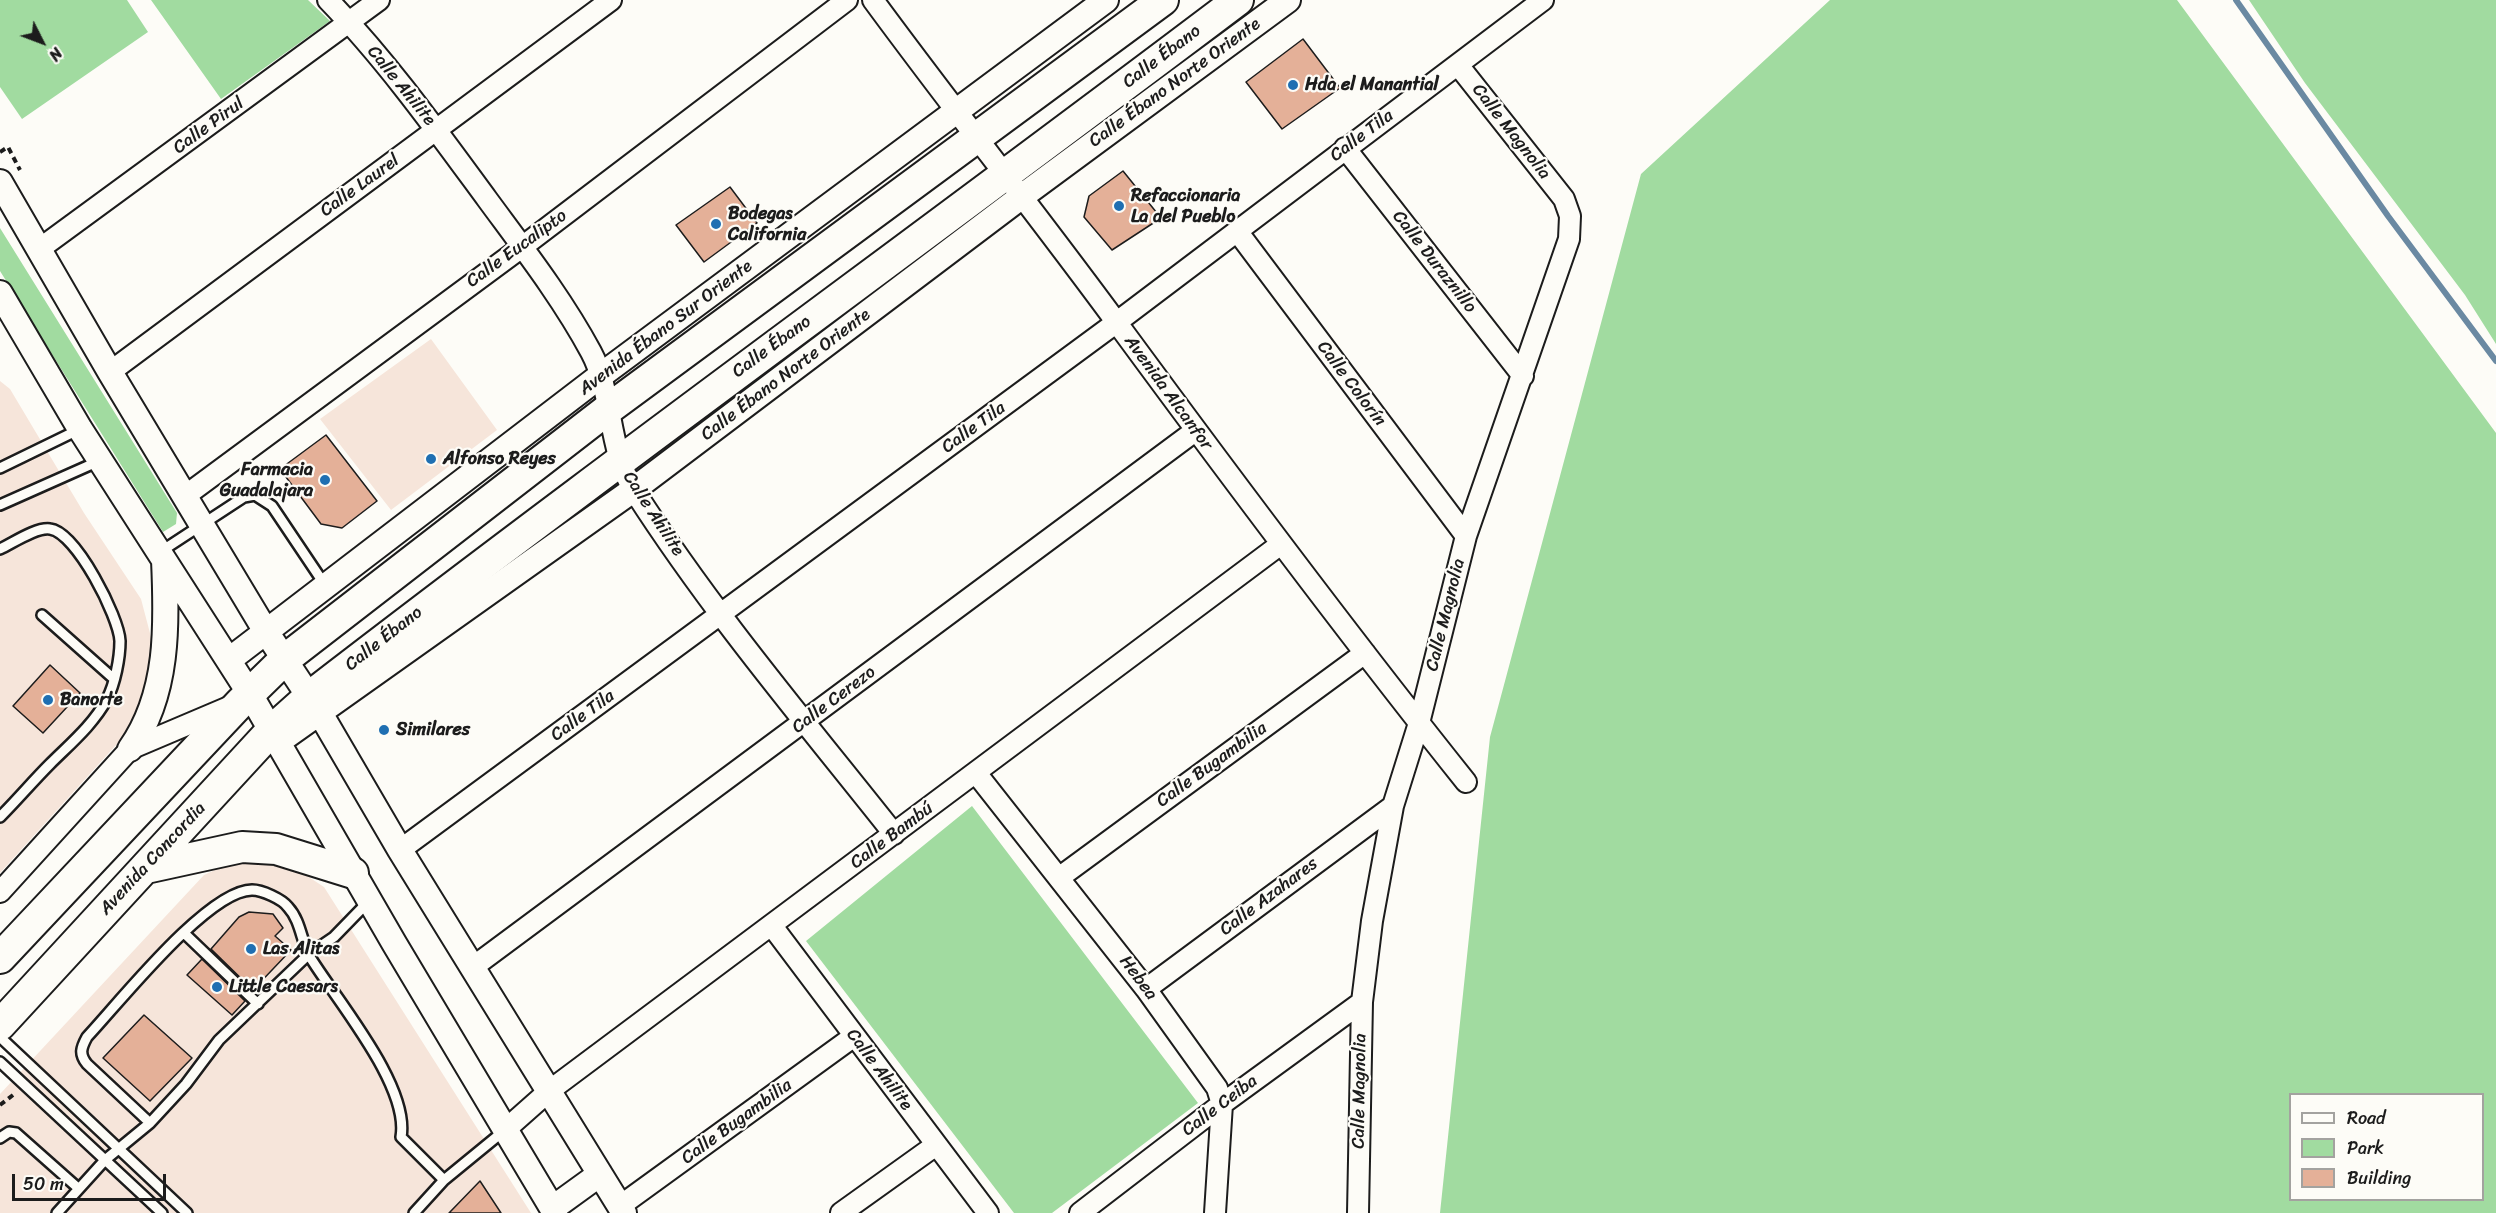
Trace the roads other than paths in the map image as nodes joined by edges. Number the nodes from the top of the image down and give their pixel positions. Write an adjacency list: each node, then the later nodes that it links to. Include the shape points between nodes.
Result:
1 (328, 0): 11 (street, Calle Ahilite)
2 (379, 0): 11 (street, Calle Pirul)
3 (611, 0): 14 (street, Calle Laurel)
4 (847, 0): 22 (street, Calle Eucalipto)
5 (873, 0): 13 (street, Avenida Alcanfor)
6 (1106, 0): 13 (street, Avenida Ébano Sur Oriente)
7 (1163, 0): 15 (main road)
8 (1238, 0): 18 (main road, Calle Ébano)
9 (1288, 0): 18 (street, Calle Ébano Norte Oriente)
10 (1544, 0): 12 (street, Calle Tila)
11 (349, 22): 14 (street, Calle Ahilite); 23 (street, Calle Pirul)
12 (1458, 65): 16 (street, Calle Tila); 28 (street, Calle Magnolia, via 1564,199 1570,216 1566,254)
13 (956, 112): 15 (street, Avenida Alcanfor); 27 (street, Avenida Ébano Sur Oriente)
14 (436, 130): 22 (street, Calle Ahilite); 26 (street, Calle Laurel)
15 (977, 140): 18 (street, Avenida Alcanfor); 29 (main road)
16 (1345, 148): 21 (street, Calle Tila); 28 (street, Calle Duraznillo)
17 (0, 182): 20 (street)
18 (1013, 187): 25 (street, Avenida Alcanfor); 33 (main road, Calle Ébano); 35 (street, Calle Ébano Norte Oriente)
19 (0, 211): 20 (street)
20 (24, 228): 23 (street)
21 (1237, 231): 25 (street, Calle Tila); 39 (street, Calle Colorín)
22 (522, 247): 27 (street, Calle Ahilite, via 583,339); 36 (street, Calle Eucalipto)
23 (38, 250): 26 (street)
24 (0, 293): 30 (street)
25 (1117, 322): 31 (street, Avenida Alcanfor); 45 (street, Calle Tila)
26 (110, 372): 36 (street)
27 (600, 376): 29 (street, Calle Ahilite); 43 (street, Avenida Ébano Sur Oriente)
28 (1523, 376): 39 (street, Calle Magnolia)
29 (607, 410): 33 (street, Calle Ahilite); 49 (main road)
30 (80, 429): 32 (street); 34 (lane)
31 (1195, 431): 40 (street, Avenida Alcanfor); 53 (street, Calle Cerezo)
32 (100, 460): 37 (lane); 42 (street)
33 (619, 460): 35 (street, Calle Ahilite); 52 (main road, Calle Ébano)
34 (0, 468)
35 (633, 490): 45 (street, Calle Ahilite); 52 (street, Calle Ébano Norte Oriente)
36 (185, 496): 38 (street)
37 (0, 505)
38 (203, 525): 42 (lane); 43 (lane, via 244,497 255,495 265,500); 46 (street)
39 (1466, 536): 54 (street, Calle Magnolia)
40 (1281, 544): 47 (street, Avenida Alcanfor); 57 (street, Calle Bambú)
41 (0, 549): 50 (lane, via 43,529 52,529 74,545 116,621 120,642)
42 (162, 556): 48 (street); 56 (street, via 166,621 161,668 154,706)
43 (325, 585): 46 (street, Avenida Ébano Sur Oriente)
44 (42, 615): 50 (lane)
45 (722, 615): 53 (street, Calle Ahilite); 62 (street, Calle Tila)
46 (265, 630): 48 (street, Avenida Ébano Sur Oriente); 49 (street)
47 (1365, 653): 54 (street, Avenida Alcanfor); 65 (street, Calle Bugambilia)
48 (229, 660): 51 (street)
49 (284, 660): 51 (main road); 52 (street)
50 (114, 679): 60 (lane, via 107,698 87,727)
51 (245, 698): 55 (street); 56 (street); 71 (main road)
52 (314, 705): 55 (main road, Avenida Concordia); 62 (street)
53 (806, 722): 61 (street, Calle Ahilite); 72 (street, Calle Cerezo)
54 (1419, 723): 58 (street, Avenida Alcanfor); 59 (street, Calle Magnolia)
55 (275, 736): 63 (main road, Avenida Concordia); 64 (street)
56 (130, 749): 66 (street)
57 (976, 773): 61 (street, Calle Bambú); 65 (street, Hebea)
58 (1466, 782)
59 (1393, 806): 73 (street, Calle Azahares); 74 (street, Calle Magnolia)
60 (0, 818)
61 (894, 834): 68 (street, Calle Bambú)
62 (400, 850): 72 (street)
63 (146, 868): 64 (main road, via 242,847 276,849); 76 (main road, Avenida Concordia)
64 (352, 873): 67 (street)
65 (1060, 877): 73 (street, Hebea)
66 (0, 892)
67 (370, 900): 70 (lane, via 334,937); 83 (street)
68 (772, 926): 78 (street, Calle Ahilite); 80 (street, Calle Bambú)
69 (184, 933): 70 (lane, via 230,894 252,890 288,906); 75 (lane); 82 (lane, via 82,1047 81,1056 87,1064)
70 (309, 954): 75 (lane); 89 (lane, via 386,1073 404,1123 401,1137)
71 (0, 958)
72 (472, 967): 80 (street)
73 (1146, 989): 81 (street, Hebea, via 1206,1071)
74 (1362, 1002): 81 (street, Calle Ceiba); 101 (street, Calle Magnolia)
75 (258, 1004): 82 (lane, via 219,1040)
76 (0, 1024)
77 (0, 1037): 86 (lane)
78 (853, 1037): 85 (street, Calle Ahilite); 91 (street, Calle Bugambilia)
79 (0, 1062): 87 (lane)
80 (549, 1091): 83 (street, Calle Bambú); 88 (street)
81 (1222, 1104): 99 (street, Calle Ceiba); 100 (street, Hebea)
82 (150, 1123): 86 (lane)
83 (505, 1130): 89 (lane); 92 (street)
84 (0, 1138): 90 (lane, via 9,1132 16,1133)
85 (936, 1145): 97 (street); 98 (street, Calle Ahilite)
86 (118, 1148): 87 (lane); 95 (lane)
87 (105, 1160): 90 (lane); 94 (lane)
88 (600, 1174): 91 (street); 92 (street)
89 (444, 1180): 96 (lane)
90 (78, 1188): 93 (lane)
91 (622, 1210)
92 (554, 1211)
93 (57, 1213)
94 (162, 1213)
95 (187, 1213)
96 (414, 1213)
97 (841, 1213)
98 (988, 1213)
99 (1080, 1213)
100 (1215, 1213)
101 (1358, 1213)

